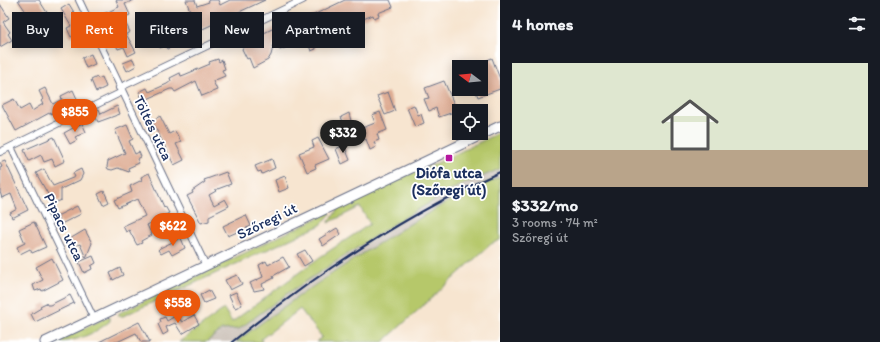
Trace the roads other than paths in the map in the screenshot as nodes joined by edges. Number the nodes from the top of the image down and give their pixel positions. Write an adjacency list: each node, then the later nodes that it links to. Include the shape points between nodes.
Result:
1 (79, 0): 3 (street, Töltés utca)
2 (303, 0): 3 (street)
3 (120, 90): 5 (street); 7 (street, Töltés utca)
4 (500, 126): 7 (main road, Szőregi út)
5 (11, 146): 6 (street); 8 (street, Pipacs utca)
6 (0, 152)
7 (206, 266): 8 (main road, Szőregi út)
8 (94, 319): 9 (main road, Szőregi út)
9 (45, 342)

